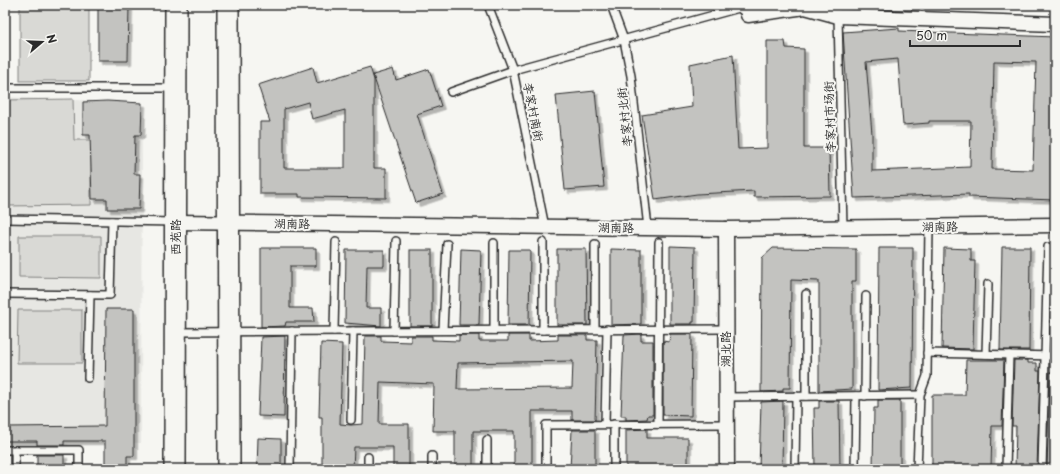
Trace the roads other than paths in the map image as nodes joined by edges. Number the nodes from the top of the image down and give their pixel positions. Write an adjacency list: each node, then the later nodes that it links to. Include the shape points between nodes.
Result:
1 (176, 5): 11 (main road, 西苑路)
2 (228, 5): 16 (main road)
3 (488, 5): 9 (lane, 李家村南街)
4 (611, 5): 8 (lane, 李家村北街)
5 (742, 9): 6 (street, via 805,7); 8 (lane)
6 (837, 10): 7 (street); 21 (lane, 李家村市场街)
7 (1055, 24)
8 (624, 40): 9 (lane); 20 (lane, 李家村北街, via 631,76)
9 (513, 70): 12 (lane); 18 (lane, 李家村南街)
10 (5, 88): 11 (lane)
11 (176, 88): 15 (main road, 西苑路)
12 (452, 92)
13 (5, 219): 14 (lane)
14 (112, 221): 15 (lane); 34 (lane, via 110,295)
15 (176, 222): 16 (street, 湖南路); 47 (main road, 西苑路)
16 (228, 223): 18 (street, 湖南路); 48 (main road)
17 (1055, 225): 19 (street, 湖南路)
18 (545, 227): 20 (street, 湖南路)
19 (929, 227): 21 (street, 湖南路); 49 (lane)
20 (648, 228): 22 (street, 湖南路)
21 (843, 228): 22 (street, 湖南路)
22 (726, 229): 36 (street, 湖北路)
23 (396, 241): 40 (lane)
24 (336, 242): 45 (lane)
25 (544, 242): 43 (lane)
26 (659, 242): 39 (lane)
27 (494, 243): 42 (lane)
28 (447, 244): 41 (lane)
29 (596, 244): 37 (lane)
30 (1048, 247): 52 (lane)
31 (988, 284): 50 (lane)
32 (5, 294): 34 (lane)
33 (806, 294): 58 (lane)
34 (90, 295): 54 (lane)
35 (866, 296): 60 (lane)
36 (726, 328): 39 (lane); 56 (street, 湖北路)
37 (595, 329): 38 (lane); 43 (lane)
38 (607, 329): 39 (lane); 62 (lane)
39 (659, 329): 64 (lane)
40 (394, 330): 41 (lane); 46 (lane)
41 (443, 330): 42 (lane)
42 (494, 330): 43 (lane)
43 (543, 330)
44 (292, 331): 45 (lane); 48 (lane); 75 (lane)
45 (334, 331): 46 (lane)
46 (353, 331): 61 (lane)
47 (176, 332): 48 (lane); 73 (main road, 西苑路)
48 (229, 332): 74 (main road)
49 (927, 353): 50 (lane); 55 (lane, via 927,376)
50 (986, 354): 51 (lane)
51 (1009, 355): 52 (lane); 85 (lane)
52 (1045, 356): 53 (lane); 86 (lane)
53 (1055, 356)
54 (88, 378)
55 (920, 395): 60 (lane); 84 (lane)
56 (726, 396): 57 (lane); 65 (street, 湖北路)
57 (796, 396): 58 (lane); 82 (lane)
58 (806, 396): 59 (lane)
59 (856, 396): 60 (lane); 83 (lane)
60 (865, 396)
61 (351, 420)
62 (605, 424): 63 (lane); 79 (lane, via 546,425)
63 (614, 424): 64 (lane); 80 (lane)
64 (658, 424): 65 (lane)
65 (726, 424): 81 (street, 湖北路)
66 (487, 440): 78 (lane)
67 (5, 450): 68 (lane)
68 (15, 450): 71 (lane); 72 (lane, via 79,450)
69 (432, 456): 77 (lane)
70 (368, 457): 76 (lane)
71 (15, 469)
72 (79, 469)
73 (175, 469)
74 (229, 469)
75 (290, 469)
76 (368, 469)
77 (432, 469)
78 (487, 469)
79 (546, 469)
80 (614, 469)
81 (727, 469)
82 (795, 469)
83 (856, 469)
84 (918, 469)
85 (1006, 469)
86 (1042, 469)

